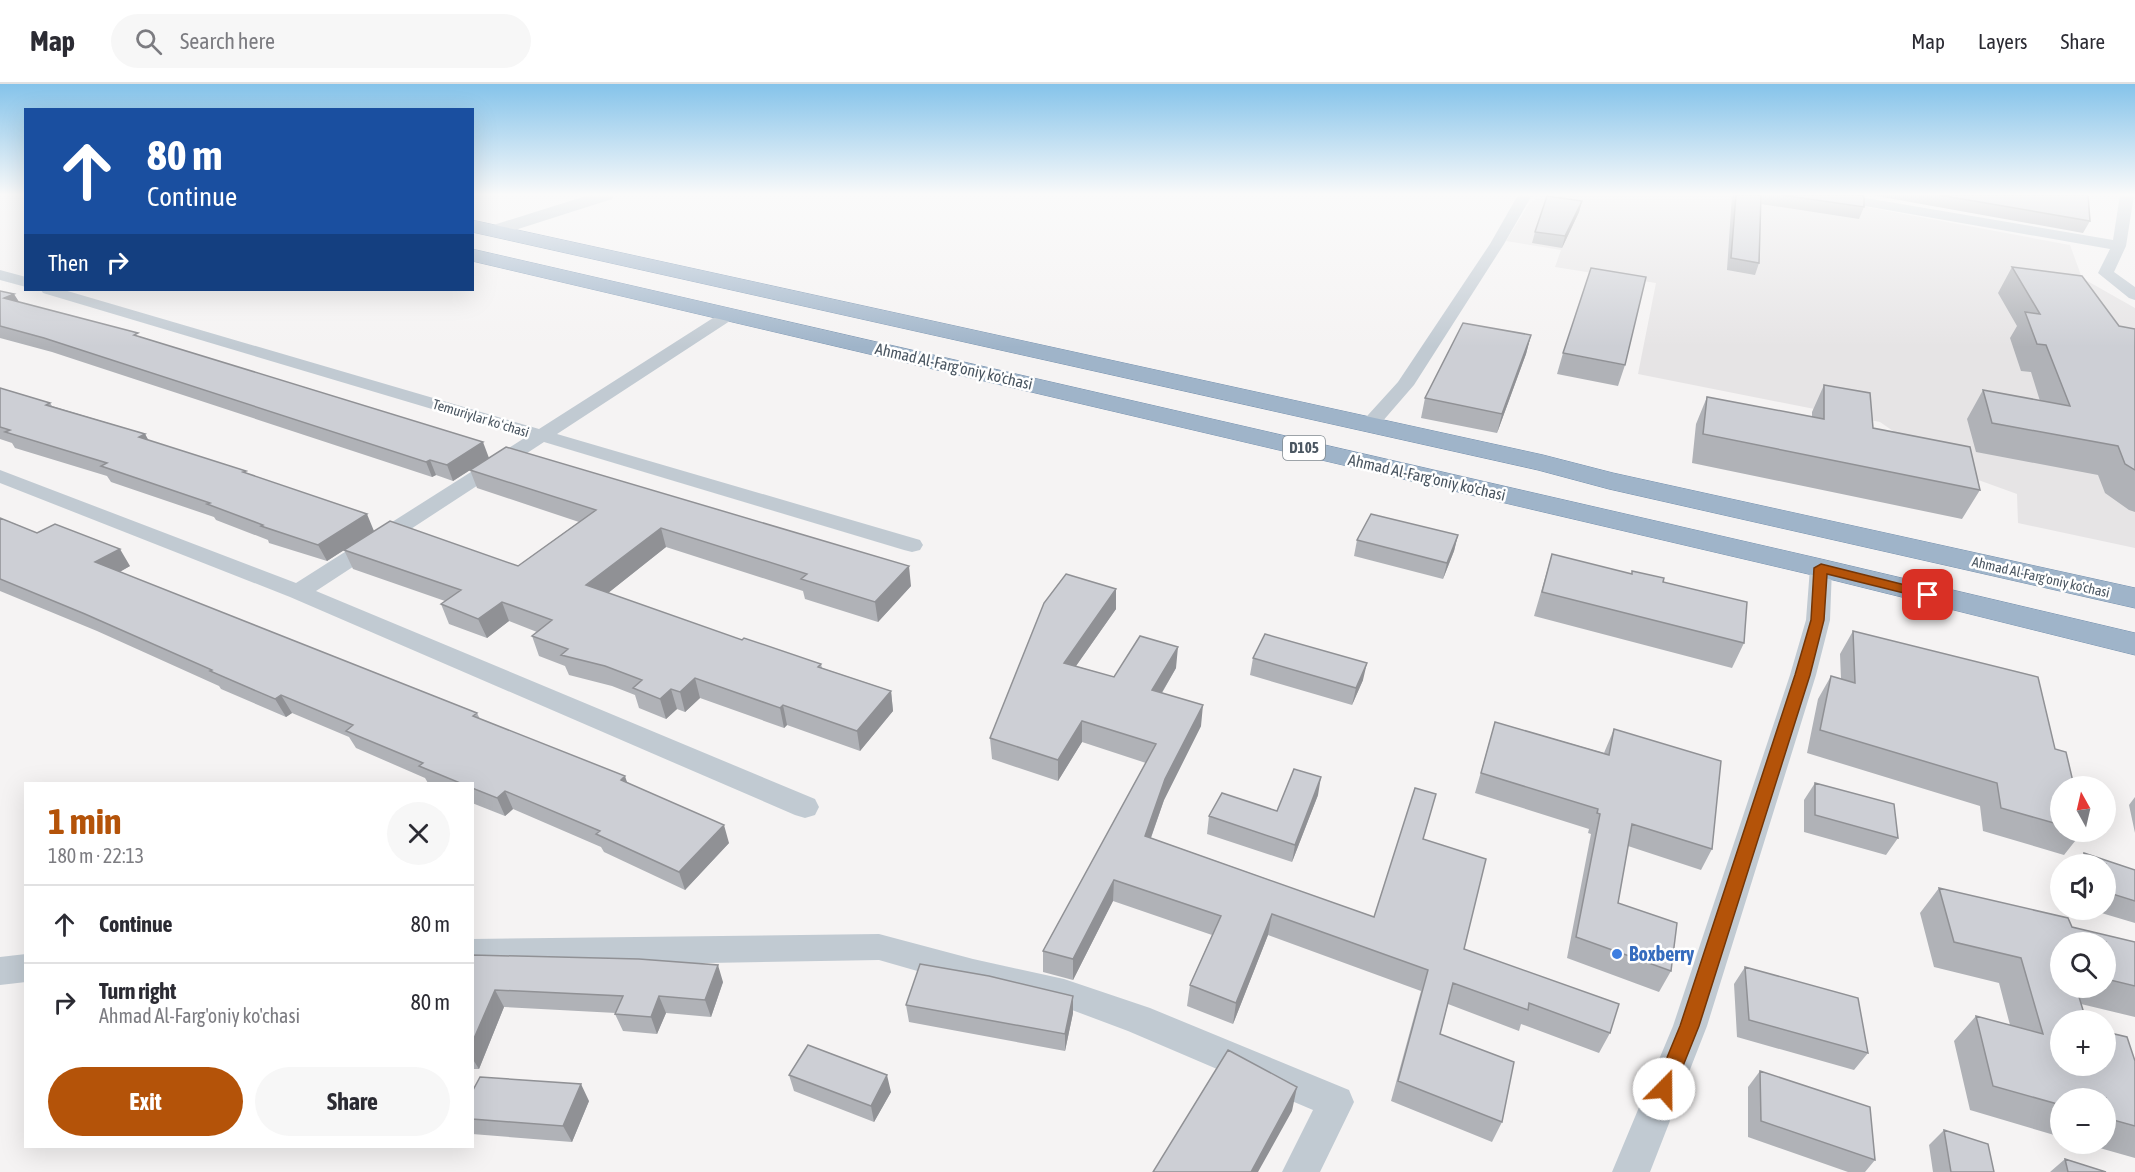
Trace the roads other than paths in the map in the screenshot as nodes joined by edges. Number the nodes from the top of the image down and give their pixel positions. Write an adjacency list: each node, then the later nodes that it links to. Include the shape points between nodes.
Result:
1 (558, 246): 10 (highway, Ahmad Al-Farg'oniy ko'chasi / D105)
2 (1495, 246): 10 (street, via 1406,385)
3 (2119, 246): 8 (street, via 2106,273)
4 (474, 255): 9 (highway, Ahmad Al-Farg'oniy ko'chasi / D105)
5 (0, 275): 6 (street)
6 (24, 281)
7 (53, 291): 11 (street, Temuriylar koʻchasi)
8 (2135, 295)
9 (730, 314): 11 (street); 14 (highway, Ahmad Al-Farg'oniy ko'chasi / D105)
10 (1368, 426): 16 (highway, Ahmad Al-Farg'oniy ko'chasi / D105)
11 (542, 436): 13 (street, Temuriylar koʻchasi); 15 (street)
12 (0, 476): 15 (street)
13 (912, 545)
14 (1821, 568): 17 (highway, Ahmad Al-Farg'oniy ko'chasi / D105); 23 (street, via 1818,620 1769,778 1690,1026)
15 (298, 592): 18 (street)
16 (2135, 598)
17 (2135, 644)
18 (805, 807)
19 (474, 953): 22 (street, via 879,947 1064,993 1138,1019 1336,1102)
20 (24, 968): 21 (street)
21 (0, 971)
22 (1301, 1172)
23 (1631, 1172)

